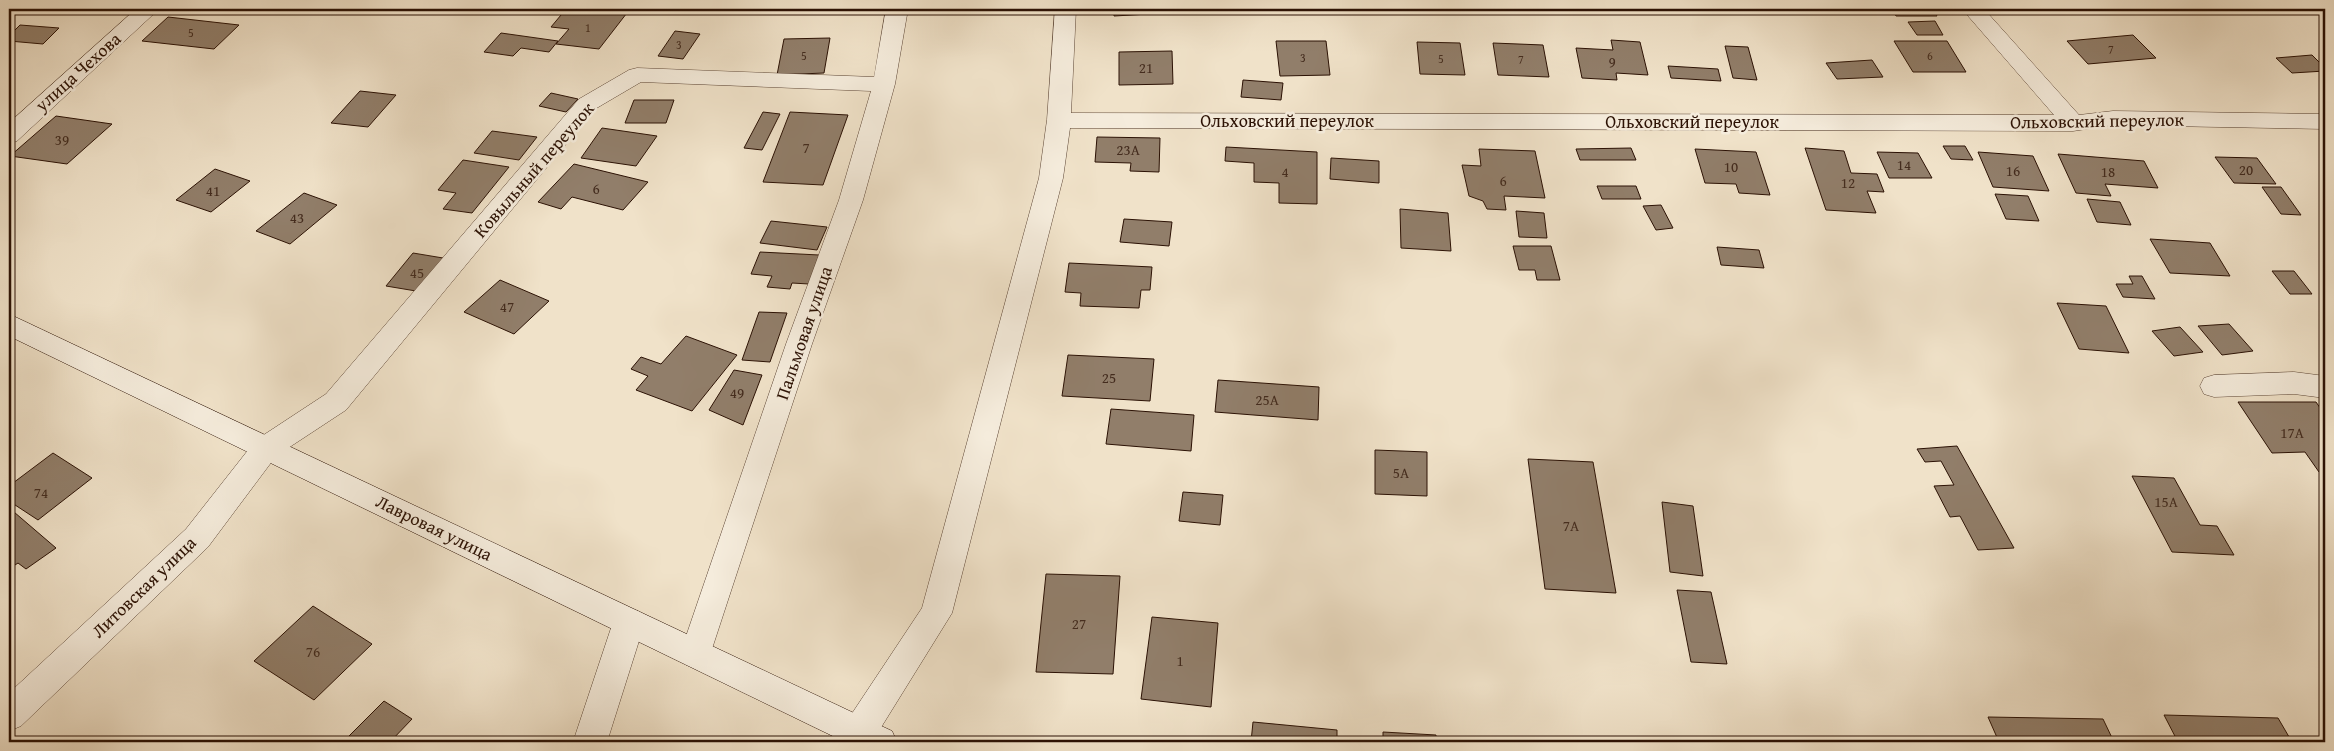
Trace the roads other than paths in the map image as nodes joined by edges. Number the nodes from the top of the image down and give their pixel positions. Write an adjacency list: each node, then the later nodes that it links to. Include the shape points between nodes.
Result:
1 (148, 9): 9 (street, улица Чехова)
2 (897, 9): 5 (street, Пальмовая улица)
3 (1065, 9): 6 (street)
4 (1973, 9): 8 (street)
5 (884, 84): 13 (street, Ковыльный переулок, via 636,75 587,104 336,402); 15 (street, Пальмовая улица, via 851,200 799,344)
6 (1059, 120): 8 (street, Ольховский переулок); 17 (street, via 1051,178 936,613)
7 (2325, 122): 8 (street, Ольховский переулок, via 2113,118)
8 (2073, 123)
9 (9, 136)
10 (9, 324): 13 (street, Лавровая улица)
11 (2214, 386): 12 (street, via 2294,383)
12 (2325, 387)
13 (266, 448): 14 (street, Лавровая улица); 16 (street, Литовская улица, via 197,538)
14 (629, 622): 15 (street, Лавровая улица); 18 (street)
15 (696, 654): 17 (street, Лавровая улица)
16 (9, 715)
17 (870, 737)
18 (590, 742)

